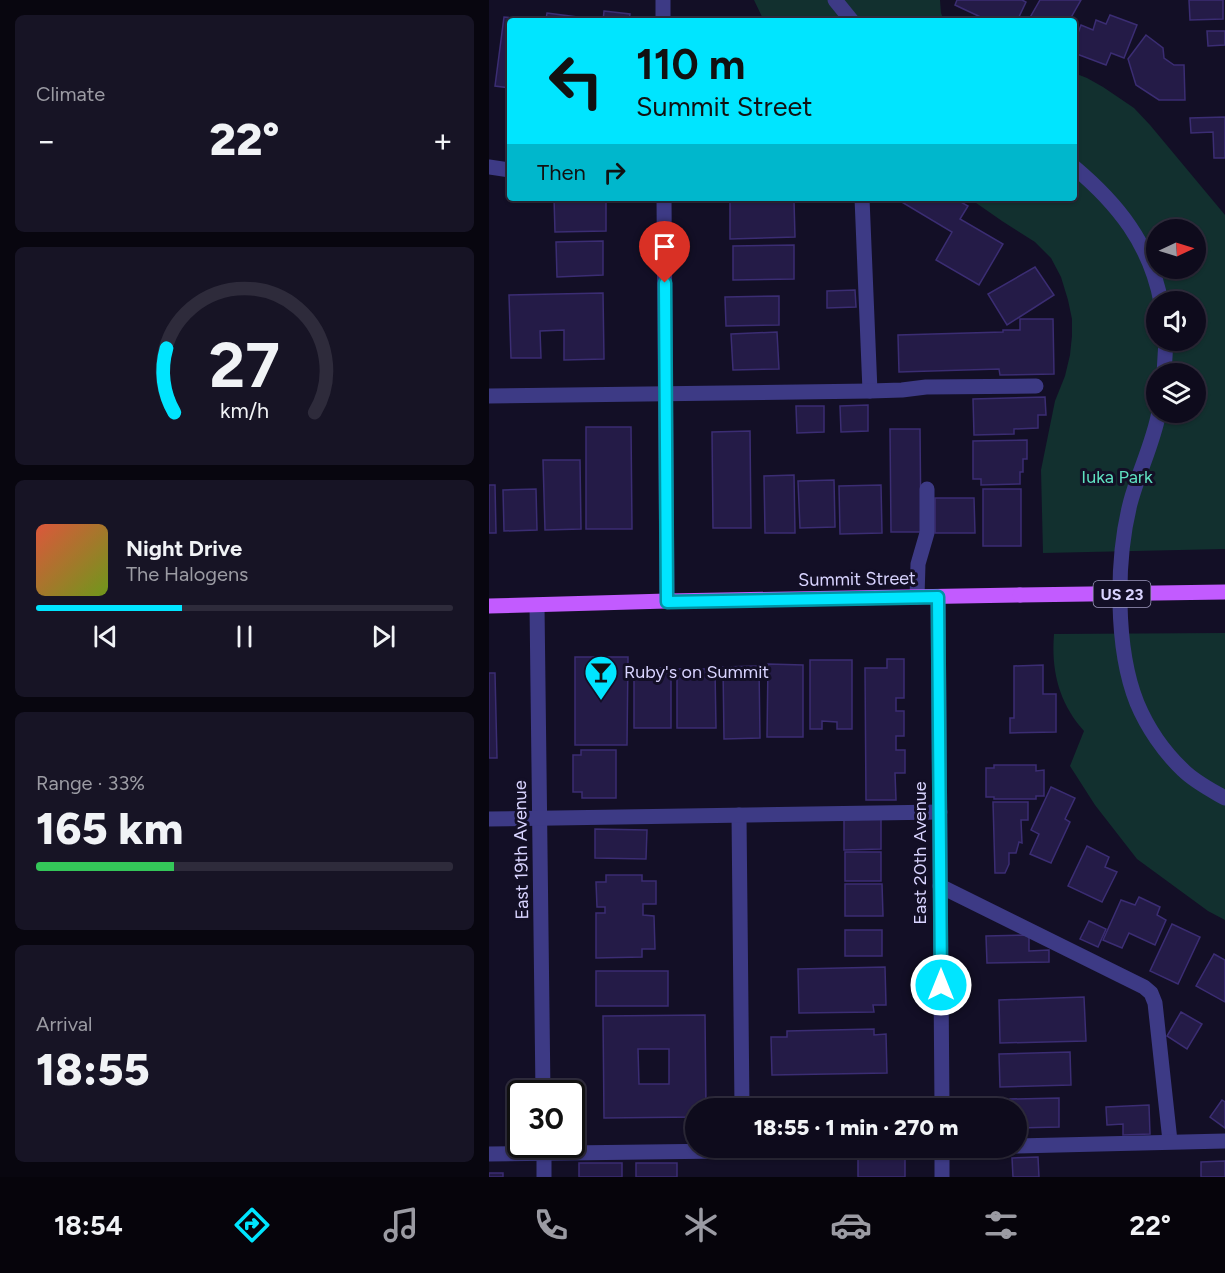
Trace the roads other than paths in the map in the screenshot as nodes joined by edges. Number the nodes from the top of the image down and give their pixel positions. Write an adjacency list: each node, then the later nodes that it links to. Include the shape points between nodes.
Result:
1 (663, 0): 3 (street)
2 (835, 0): 4 (street)
3 (663, 18)
4 (850, 18)
5 (489, 167): 6 (street)
6 (507, 170)
7 (1077, 170): 10 (street, via 1134,232)
8 (664, 201): 13 (street)
9 (862, 201): 12 (street)
10 (1158, 291)
11 (1036, 386): 12 (street)
12 (870, 391): 13 (street)
13 (665, 394): 14 (street); 20 (street)
14 (489, 396)
15 (1157, 423): 23 (street, via 1125,528 1121,620 1125,656 1138,703 1152,731 1185,772)
16 (927, 489): 18 (street, via 927,533 918,564)
17 (1225, 592): 19 (main road, Summit Street / US 23, bridge)
18 (917, 597): 19 (main road, Summit Street / US 23); 20 (main road, Summit Street / US 23)
19 (938, 597): 24 (street, East 20th Avenue)
20 (667, 602): 21 (main road, Summit Street / US 23)
21 (537, 605): 22 (main road, Summit Street / US 23); 26 (street, East 19th Avenue)
22 (489, 606)
23 (1225, 798)
24 (940, 812): 25 (street); 28 (street, East 20th Avenue)
25 (739, 815): 26 (street); 30 (street)
26 (540, 818): 27 (street); 29 (street, East 19th Avenue)
27 (489, 819)
28 (940, 886): 31 (street, East 20th Avenue); 32 (street, via 1151,993)
29 (543, 1080)
30 (742, 1098)
31 (942, 1098)
32 (1170, 1141): 33 (street); 34 (street)
33 (1225, 1141)
34 (1027, 1146)
35 (585, 1149): 36 (street)
36 (685, 1149)
37 (507, 1152): 38 (street)
38 (489, 1154)
39 (544, 1158): 41 (street)
40 (942, 1158): 42 (street)
41 (544, 1177)
42 (942, 1177)

